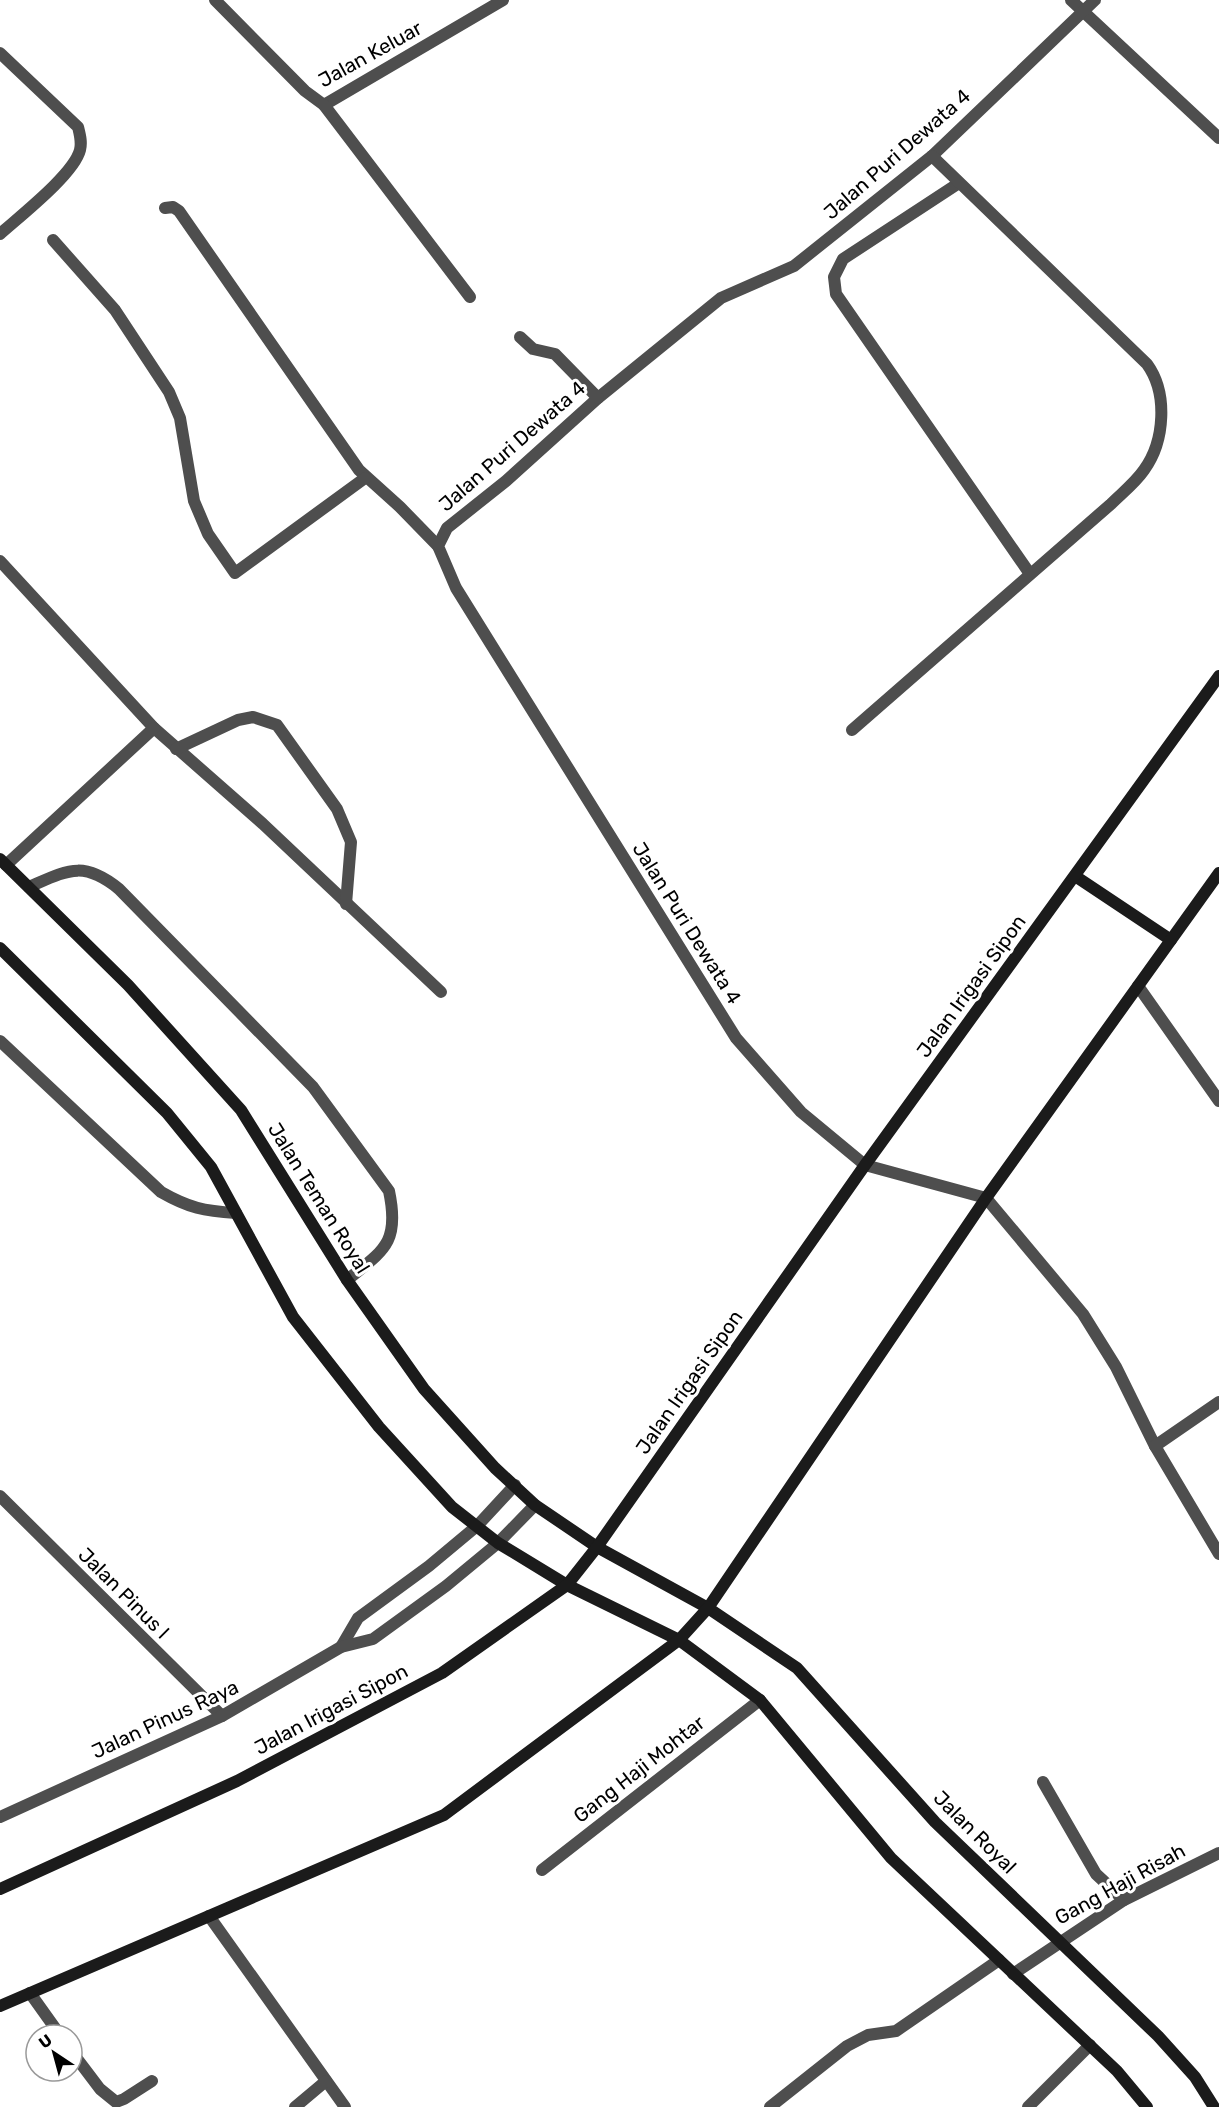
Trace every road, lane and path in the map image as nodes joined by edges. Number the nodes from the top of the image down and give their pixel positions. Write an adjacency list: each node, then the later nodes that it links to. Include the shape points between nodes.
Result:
1 (215, 0): 7 (street, Jalan Keluar, via 305,91)
2 (503, 0): 7 (street, Jalan Keluar)
3 (1071, 0): 5 (street)
4 (1095, 0): 5 (street, Jalan Puri Dewata 4)
5 (1082, 12): 8 (street); 9 (street, Jalan Puri Dewata 4)
6 (0, 53): 12 (street, via 78,127 82,142 80,153 55,184)
7 (324, 105): 14 (street)
8 (1219, 138)
9 (932, 156): 10 (street); 16 (street, Jalan Puri Dewata 4, via 794,266 721,298)
10 (959, 183): 20 (street, via 843,259 834,278 836,294); 20 (street, via 1147,364 1161,392 1160,426 1146,469)
11 (165, 208): 17 (street, via 179,211)
12 (0, 234)
13 (53, 240): 17 (street, via 115,310 169,392 180,418 198,514 235,573)
14 (470, 297)
15 (520, 337): 16 (street, via 533,349 555,354)
16 (598, 398): 18 (street, Jalan Puri Dewata 4, via 447,528)
17 (365, 478): 18 (street)
18 (438, 546): 36 (street, Jalan Puri Dewata 4, via 456,588 736,1038 801,1112)
19 (0, 561): 22 (street)
20 (1030, 574): 23 (street)
21 (1219, 676): 27 (street, Jalan Irigasi Sipon)
22 (154, 728): 24 (street); 25 (street)
23 (852, 730)
24 (176, 749): 29 (street, via 263,824); 29 (street, via 238,720 253,717 277,726 337,809 351,842)
25 (3, 862): 28 (street, Jalan Teman Royal)
26 (1219, 873): 30 (street)
27 (1074, 876): 30 (street); 36 (street, Jalan Irigasi Sipon)
28 (29, 887): 39 (street, Jalan Teman Royal, via 128,985 241,1110); 39 (street, via 70,869 103,876 313,1087 389,1191 392,1207 385,1249)
29 (346, 904): 33 (street)
30 (1171, 940): 32 (street)
31 (0, 948): 38 (street, via 167,1113 211,1167)
32 (1138, 986): 35 (street); 37 (street)
33 (441, 992)
34 (0, 1041): 38 (street, via 161,1192 202,1211)
35 (1219, 1101)
36 (865, 1165): 37 (street); 47 (street, Jalan Irigasi Sipon)
37 (986, 1198): 41 (street, via 1083,1314 1116,1367); 51 (street)
38 (236, 1213): 45 (street, via 300,1326 379,1427 452,1507)
39 (347, 1280): 42 (street, Jalan Teman Royal, via 424,1389)
40 (1219, 1402): 41 (street)
41 (1155, 1446): 48 (street)
42 (514, 1485): 44 (street, Jalan Teman Royal); 45 (street, Jalan Pinus Raya)
43 (0, 1496): 55 (street, Jalan Pinus I)
44 (535, 1505): 46 (street, Jalan Pinus Raya); 47 (street, Jalan Teman Royal)
45 (477, 1526): 46 (street); 53 (street, Jalan Pinus Raya, via 358,1618)
46 (498, 1543): 49 (street); 53 (street, Jalan Pinus Raya, via 373,1639)
47 (602, 1550): 49 (street, Jalan Irigasi Sipon); 50 (street, Jalan Teman Royal)
48 (1219, 1554)
49 (572, 1587): 52 (street); 60 (street, Jalan Irigasi Sipon, via 442,1672 237,1781)
50 (695, 1601): 51 (street, Jalan Royal)
51 (708, 1608): 52 (street); 63 (street, Jalan Royal, via 797,1668 935,1822)
52 (679, 1640): 54 (street); 62 (street, via 444,1815)
53 (341, 1647): 55 (street, Jalan Pinus Raya)
54 (760, 1700): 59 (street, Gang Haji Mohtar); 64 (street, via 891,1858)
55 (222, 1716): 57 (street, Jalan Pinus Raya)
56 (1043, 1782): 61 (street, via 1096,1874)
57 (0, 1817)
58 (1219, 1853): 61 (street, Gang Haji Risah)
59 (542, 1870)
60 (0, 1889)
61 (1124, 1900): 63 (street, Gang Haji Risah)
62 (209, 1916): 66 (street); 72 (street)
63 (1058, 1941): 65 (street, Gang Haji Risah); 78 (street, Jalan Royal, via 1158,2036 1195,2077)
64 (999, 1960): 65 (street); 75 (street, via 896,2031 868,2035 847,2046)
65 (1014, 1974): 69 (street)
66 (30, 1993): 67 (street); 68 (street)
67 (0, 2006)
68 (51, 2023)
69 (1090, 2045): 76 (street); 77 (street)
70 (84, 2068): 71 (street, via 116,2102)
71 (152, 2081)
72 (327, 2081): 73 (street); 74 (street)
73 (295, 2107)
74 (345, 2107)
75 (770, 2107)
76 (1028, 2107)
77 (1147, 2107)
78 (1214, 2107)

